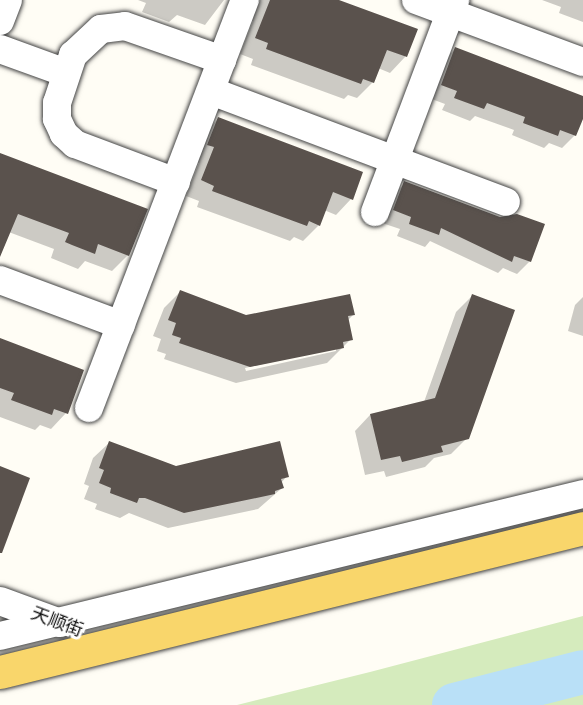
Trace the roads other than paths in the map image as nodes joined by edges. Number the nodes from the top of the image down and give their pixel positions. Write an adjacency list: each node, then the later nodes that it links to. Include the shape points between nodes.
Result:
1 (8, 0): 5 (street)
2 (245, 0): 7 (street)
3 (416, 0): 4 (street)
4 (453, 6): 8 (street); 11 (street)
5 (0, 21)
6 (0, 49): 9 (street)
7 (222, 60): 9 (street, via 125,26 108,26 73,55); 10 (street)
8 (583, 62)
9 (66, 74): 12 (street, via 57,119 69,140)
10 (211, 91): 11 (street); 12 (street)
11 (394, 160): 13 (street); 14 (street)
12 (176, 182): 16 (street)
13 (506, 202)
14 (375, 212)
15 (0, 279): 16 (street)
16 (121, 325): 17 (street)
17 (89, 408)
18 (583, 494): 21 (street)
19 (583, 528): 23 (main road)
20 (0, 601): 21 (street, 天顺街)
21 (56, 622): 22 (street); 23 (street, 天顺街)
22 (0, 636)
23 (113, 644): 24 (main road)
24 (0, 672)

